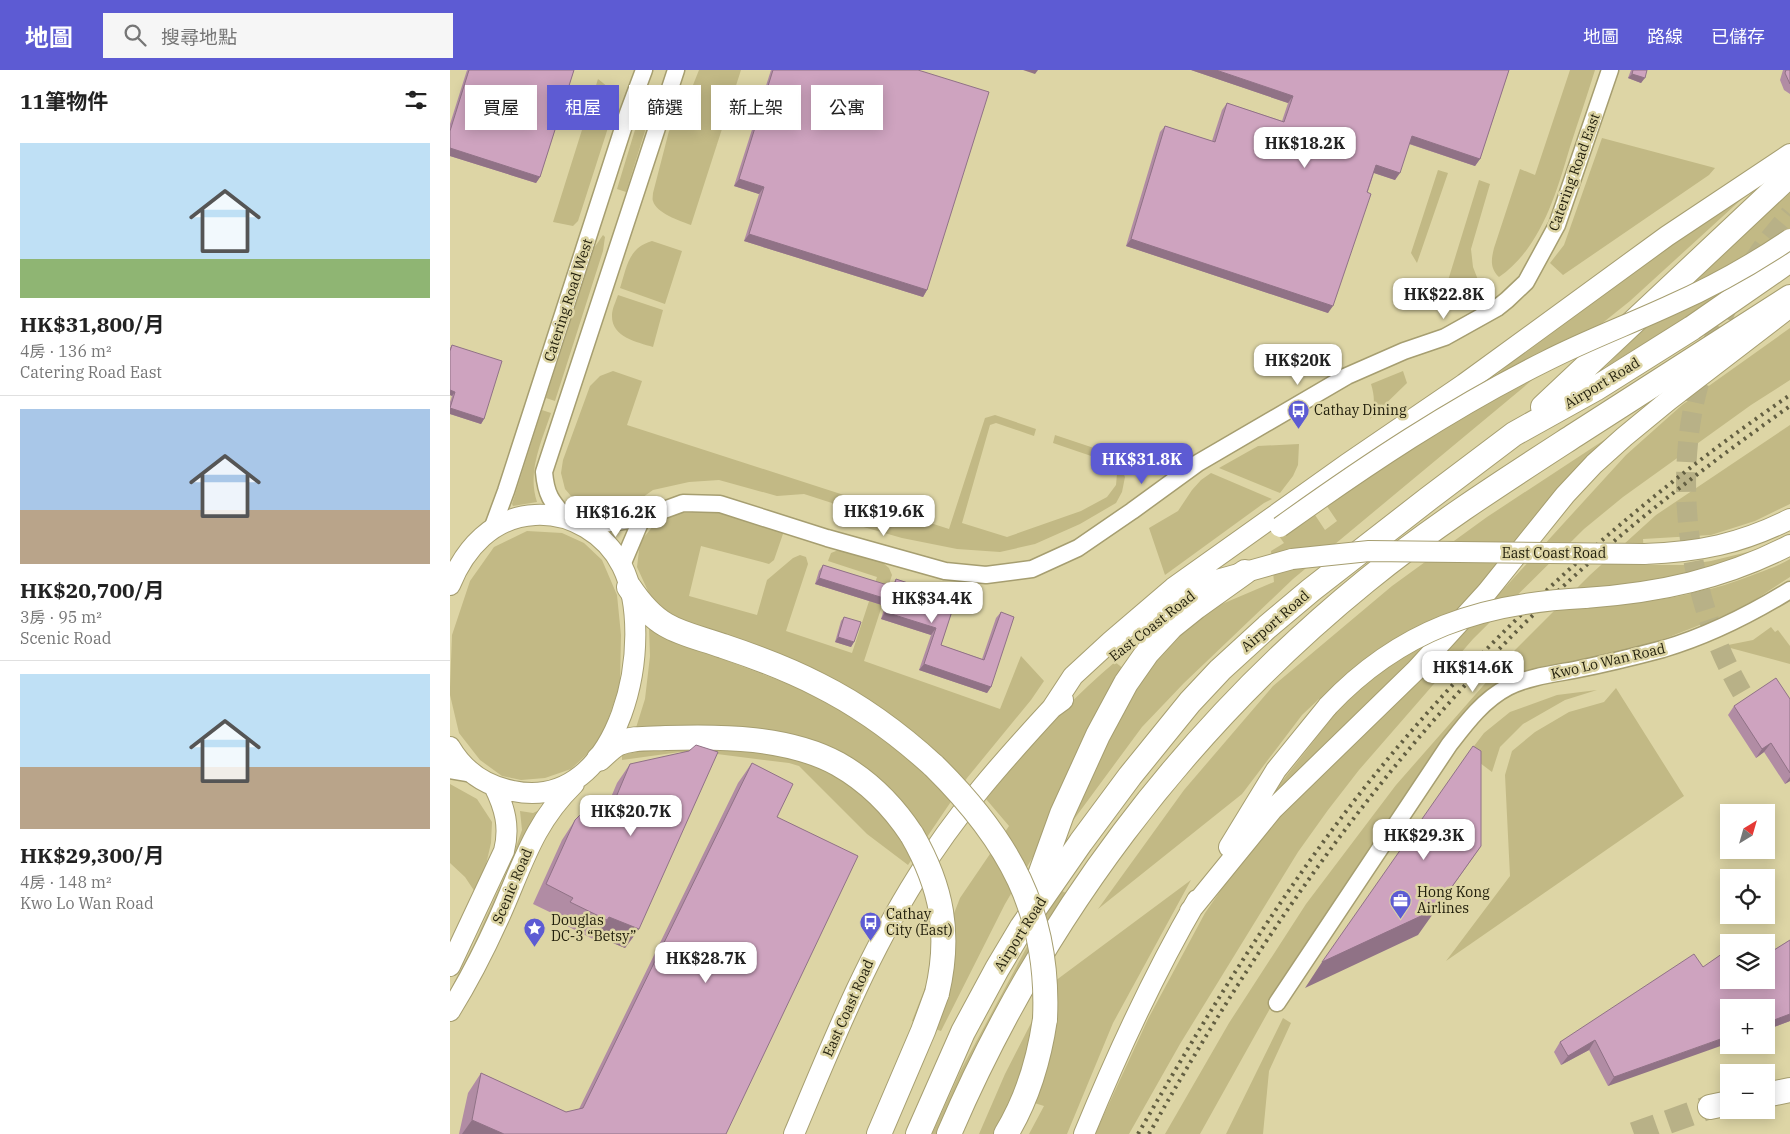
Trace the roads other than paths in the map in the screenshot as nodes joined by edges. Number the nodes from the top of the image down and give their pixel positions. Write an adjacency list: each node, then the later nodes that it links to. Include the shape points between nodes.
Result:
1 (644, 70): 15 (street, Catering Road West)
2 (676, 70): 11 (street, via 544,472 546,490)
3 (1610, 70): 12 (street, Catering Road East, via 1557,225 1526,282 1507,300 1445,337 1347,376 1198,463 1078,548 1032,569 986,575 945,571 720,504 683,503)
4 (1790, 154): 22 (main road, via 1667,236 1464,384 1173,588 1110,640 1073,676)
5 (1790, 175): 10 (highway)
6 (1790, 239): 19 (main road, bridge, via 1726,278 1578,346 1434,424 1341,483 1239,558)
7 (1790, 260): 10 (highway, Airport Road, via 1684,333 1595,389)
8 (1790, 297): 38 (highway, Airport Road, via 1435,528 1366,580 1260,674 1168,775 1081,891 1016,997)
9 (1790, 308): 28 (main road, via 1669,400 1594,464 1487,592 1416,670 1273,809)
10 (1514, 434): 29 (highway, Airport Road, via 1311,590 1220,670 1130,776)
11 (566, 518): 14 (main road); 15 (main road, via 532,515)
12 (642, 518): 14 (street, Catering Road East); 18 (street)
13 (1790, 519): 17 (main road, East Coast Road, bridge, via 1755,535 1687,552 1369,552 1292,559)
14 (584, 527): 18 (main road, via 602,539)
15 (492, 529): 20 (main road, via 466,553)
16 (1790, 546): 28 (main road, bridge, via 1730,571 1675,587 1508,606 1448,624 1387,655 1358,676 1328,706 1276,770)
17 (1245, 572): 19 (main road, East Coast Road); 29 (highway, via 1171,628 1147,653 1126,683 1062,814)
18 (626, 576): 24 (main road, via 635,630 628,696 610,742); 39 (highway, bridge, via 644,608 664,625 764,661 818,685 878,720 934,766 986,824 1022,886 1031,909 1042,951 1046,998 1042,1040 1033,1075)
19 (1217, 580): 22 (main road, East Coast Road, via 1167,611)
20 (450, 585)
21 (1790, 590): 31 (street, Kwo Lo Wan Road, via 1688,640 1620,661 1533,678 1508,687 1486,702 1449,745)
22 (1052, 708): 35 (main road, East Coast Road, via 975,794 917,876 866,968)
23 (450, 747): 26 (main road)
24 (594, 764): 27 (main road, via 565,785 543,792 516,792); 32 (main road, Scenic Road, via 564,794 535,834 499,919); 36 (highway, bridge, via 617,744 640,739 717,738 793,747 827,759 852,773 884,800 902,821 928,863 933,878 942,915 943,952 937,993)
25 (450, 770): 26 (street)
26 (472, 774): 27 (main road)
27 (494, 786): 30 (main road, Scenic Road, via 506,814 504,851)
28 (1190, 911): 40 (main road, via 1136,1016)
29 (1022, 927): 37 (highway, Airport Road, via 963,1032)
30 (450, 966)
31 (1277, 1003)
32 (450, 1011)
33 (1790, 1090): 34 (highway)
34 (1775, 1093)
35 (794, 1134)
36 (879, 1134)
37 (918, 1134)
38 (949, 1134)
39 (1006, 1134)
40 (1084, 1134)

